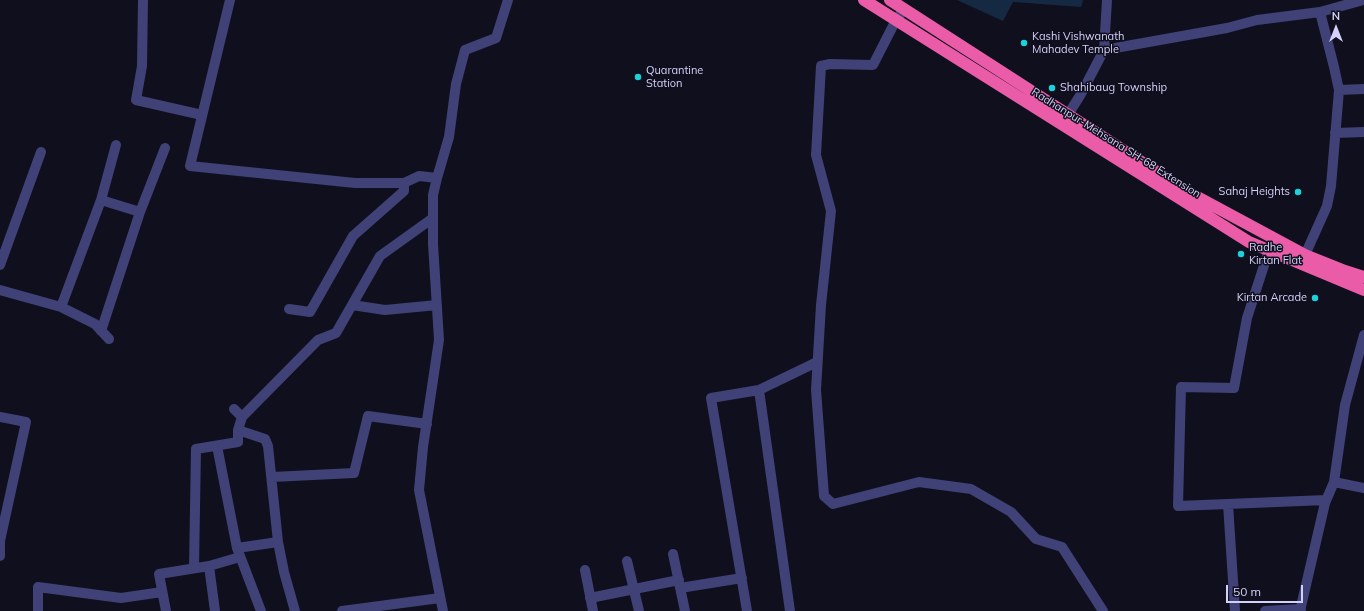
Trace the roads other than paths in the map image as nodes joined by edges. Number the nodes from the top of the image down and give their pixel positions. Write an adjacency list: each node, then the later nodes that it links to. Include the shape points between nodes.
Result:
1 (143, 0): 14 (street, via 142,66 136,100)
2 (230, 0): 14 (street)
3 (508, 0): 21 (street, via 496,38 465,50 456,84 449,137)
4 (864, 0): 10 (highway, Radhanpur-Mehsana SH-68 Extension)
5 (890, 0): 8 (highway)
6 (1107, 0): 11 (street)
7 (1363, 0): 9 (street)
8 (904, 9): 10 (street); 15 (highway)
9 (1320, 12): 11 (street, via 1256,20 1227,28); 13 (street)
10 (896, 20): 15 (highway, Radhanpur-Mehsana SH-68 Extension); 39 (street, via 873,65 821,66 816,155 831,211)
11 (1104, 50): 15 (street)
12 (1364, 89): 13 (street)
13 (1339, 90): 17 (street)
14 (202, 115): 22 (street, via 190,166 355,183)
15 (1065, 119): 26 (highway, Radhanpur-Mehsana SH-68 Extension, via 1249,242); 27 (highway, via 1188,192)
16 (1364, 132): 17 (street)
17 (1335, 133): 27 (street, via 1327,206)
18 (116, 145): 23 (street)
19 (165, 148): 24 (street)
20 (41, 152): 28 (street)
21 (437, 178): 22 (street, via 419,176); 25 (street, via 433,195)
22 (404, 183): 35 (street, via 404,191 353,236 310,312)
23 (101, 200): 24 (street); 34 (street)
24 (140, 212): 36 (street)
25 (433, 218): 32 (street, via 380,256); 33 (street)
26 (1269, 250): 31 (highway, Radhanpur-Mehsana SH-68 Extension); 51 (street, via 1247,318 1234,388 1181,387 1178,506)
27 (1305, 255): 29 (highway)
28 (0, 265)
29 (1364, 277)
30 (0, 290): 34 (street)
31 (1364, 290)
32 (352, 305): 33 (street, via 385,310); 43 (street, via 336,333 318,340)
33 (437, 305): 44 (street, via 439,340)
34 (61, 307): 36 (street, via 94,324)
35 (289, 309)
36 (101, 331): 38 (street)
37 (1364, 335): 48 (street, via 1346,405)
38 (109, 339)
39 (817, 362): 40 (street); 80 (street, via 816,390 824,496 833,504 919,482 971,489 1011,512 1036,539 1062,547)
40 (759, 390): 61 (street, via 711,398); 79 (street)
41 (234, 409): 43 (street)
42 (0, 417): 52 (street, via 26,422)
43 (242, 417): 45 (street)
44 (427, 424): 47 (street, via 368,416 354,473); 65 (street, via 419,490)
45 (238, 430): 46 (street, via 238,442); 47 (street, via 265,439)
46 (217, 446): 54 (street); 59 (street, via 196,449)
47 (272, 478): 53 (street)
48 (1334, 482): 49 (street); 50 (street)
49 (1364, 488)
50 (1326, 500): 51 (street); 67 (street)
51 (1228, 504): 81 (street)
52 (0, 541): 56 (street)
53 (278, 542): 54 (street); 72 (street)
54 (239, 552): 58 (street); 71 (street)
55 (673, 554): 62 (street)
56 (0, 556)
57 (627, 561): 63 (street)
58 (209, 566): 59 (street); 70 (street)
59 (194, 568): 64 (street, via 159,574)
60 (585, 570): 66 (street)
61 (742, 578): 62 (street); 78 (street)
62 (679, 584): 63 (street); 77 (street)
63 (635, 589): 66 (street); 76 (street)
64 (162, 592): 68 (street, via 121,598 38,587); 69 (street)
65 (440, 598): 73 (street); 74 (street)
66 (590, 598): 75 (street)
67 (1300, 610): 82 (street)
68 (38, 611)
69 (166, 611)
70 (215, 611)
71 (261, 611)
72 (295, 611)
73 (342, 611)
74 (443, 611)
75 (593, 611)
76 (639, 611)
77 (685, 611)
78 (747, 611)
79 (790, 611)
80 (1103, 611)
81 (1235, 611)
82 (1265, 611)

